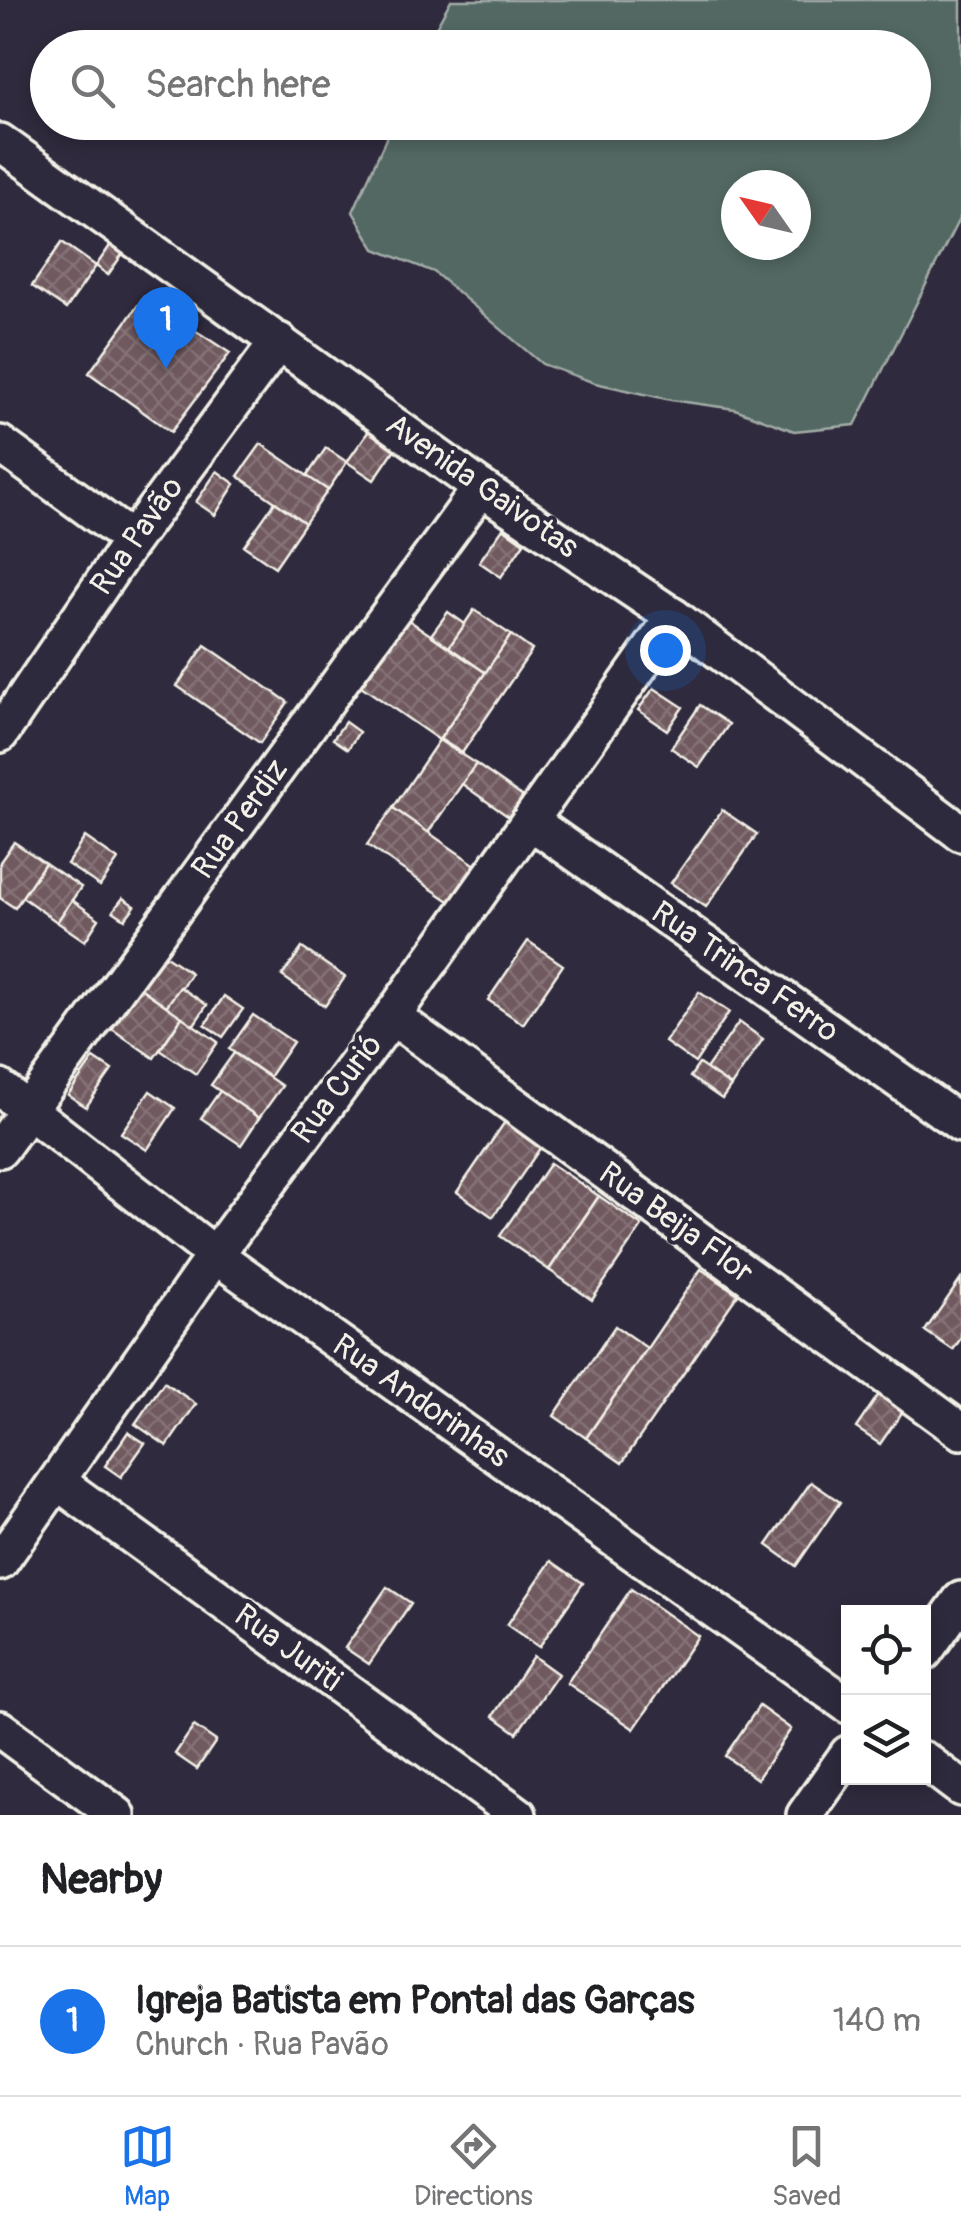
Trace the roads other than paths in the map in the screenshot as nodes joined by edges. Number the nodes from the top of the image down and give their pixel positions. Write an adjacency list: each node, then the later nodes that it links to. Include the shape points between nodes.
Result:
1 (0, 142): 2 (street, Avenida Gaivotas)
2 (279, 341): 4 (street, Avenida Gaivotas); 5 (street, Rua Pavão)
3 (0, 444): 5 (street)
4 (481, 488): 6 (street, Avenida Gaivotas); 11 (street, Rua Perdiz)
5 (132, 540): 7 (street, Rua Pavão)
6 (674, 616): 8 (street, Rua Curió); 9 (street, Avenida Gaivotas)
7 (2, 725)
8 (530, 821): 10 (street, Rua Curió); 12 (street, Rua Trinca Ferro)
9 (961, 833)
10 (392, 1016): 14 (street, Rua Curió); 15 (street, Rua Beija Flor)
11 (14, 1100): 13 (street, Rua Perdiz); 14 (street, Rua Andorinhas)
12 (961, 1124)
13 (0, 1150)
14 (215, 1255): 16 (street, Rua Curió); 20 (street, Rua Andorinhas)
15 (961, 1431)
16 (58, 1482): 17 (street, Rua Curió); 26 (street, Rua Juriti)
17 (0, 1562)
18 (961, 1600): 19 (street)
19 (931, 1642)
20 (841, 1700)
21 (0, 1729): 25 (street)
22 (841, 1764): 27 (street)
23 (931, 1765): 24 (street)
24 (961, 1788)
25 (117, 1815)
26 (518, 1815)
27 (805, 1815)

